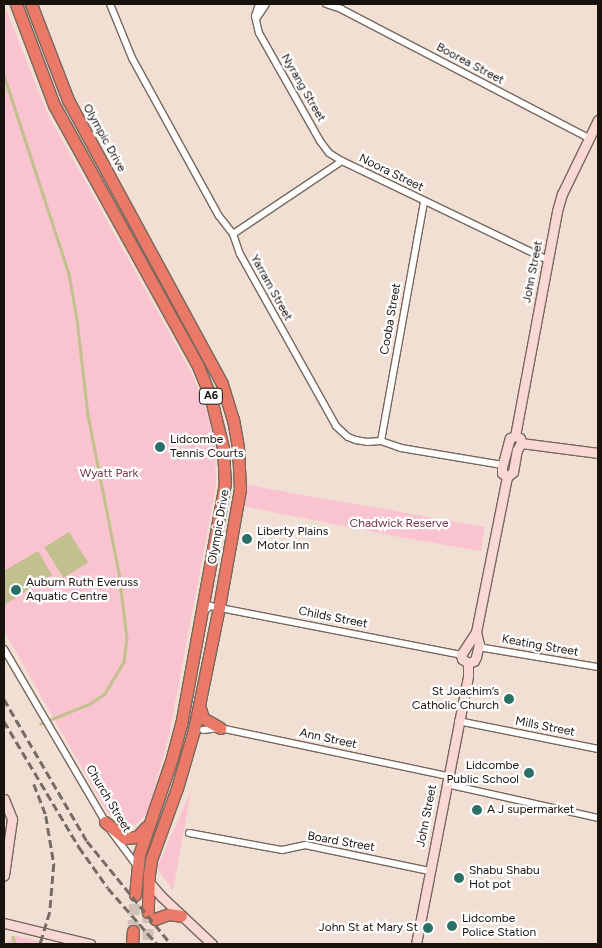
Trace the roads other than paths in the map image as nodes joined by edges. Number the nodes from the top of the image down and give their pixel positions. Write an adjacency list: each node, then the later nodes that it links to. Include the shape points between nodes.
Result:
1 (16, 4): 21 (highway, Olympic Drive / A6, via 54,105 198,366 210,395 223,448 225,483)
2 (31, 4): 20 (highway, Olympic Drive / A6, via 68,100 222,384 238,447 240,489)
3 (110, 4): 13 (street, Yarram Street, via 132,58 219,216)
4 (259, 4): 8 (street)
5 (266, 4): 8 (street)
6 (326, 4): 7 (street, Boorea Street)
7 (338, 6): 10 (street, Boorea Street)
8 (256, 19): 11 (street, Nyrang Street, via 259,33 320,141 329,153)
9 (598, 120): 10 (street, John Street)
10 (589, 138): 14 (street, John Street, via 562,194)
11 (342, 161): 12 (street, Noora Street); 13 (street, Noora Street)
12 (424, 202): 14 (street, Noora Street); 16 (street, Cooba Street)
13 (233, 234): 16 (street, Yarram Street, via 240,254 332,421 348,437 367,442)
14 (548, 260): 15 (street, John Street)
15 (518, 439): 17 (street); 18 (street, via 510,438); 19 (street, via 513,472)
16 (381, 441): 18 (street, Yarram Street, via 401,448)
17 (598, 453)
18 (503, 465): 19 (street, via 502,474)
19 (507, 477): 22 (street)
20 (219, 608): 21 (street, Childs Street, via 210,606); 25 (street, Childs Street); 29 (highway, Olympic Drive / A6)
21 (202, 613): 38 (highway, Olympic Drive / A6, via 181,724)
22 (476, 632): 23 (street); 25 (street)
23 (478, 644): 26 (street); 28 (street, Keating Street, via 484,648)
24 (4, 649): 37 (street, Church Street)
25 (463, 652): 26 (street, via 472,650); 27 (street, via 462,660)
26 (476, 655): 27 (street)
27 (468, 664): 30 (street, John Street)
28 (598, 667)
29 (200, 706): 31 (highway, via 203,718); 40 (highway, Olympic Drive / A6, via 186,762)
30 (458, 721): 33 (street, Mills Street); 34 (street, John Street)
31 (220, 728): 32 (street, Ann Street); 34 (street, Ann Street)
32 (203, 730)
33 (598, 749)
34 (446, 780): 36 (street, Ann Street); 42 (street, John Street)
35 (4, 800): 43 (street, via 12,819)
36 (598, 818)
37 (105, 822): 38 (highway, via 119,835 132,839); 41 (street, Church Street)
38 (149, 824): 41 (highway, Olympic Drive / A6)
39 (189, 833): 42 (street, Board Street, via 282,850 305,845)
40 (152, 856): 41 (highway); 44 (highway, Olympic Drive / A6)
41 (136, 866): 44 (highway, Church Street); 45 (highway, Olympic Drive / A6)
42 (429, 871): 52 (street, John Street)
43 (4, 875)
44 (148, 880): 46 (street, Church Street); 46 (highway, Olympic Drive / A6, via 152,915)
45 (135, 896)
46 (181, 916): 51 (street, Church Street)
47 (4, 923): 49 (street)
48 (133, 931): 50 (highway)
49 (90, 944)
50 (132, 944)
51 (212, 944)
52 (416, 944)

